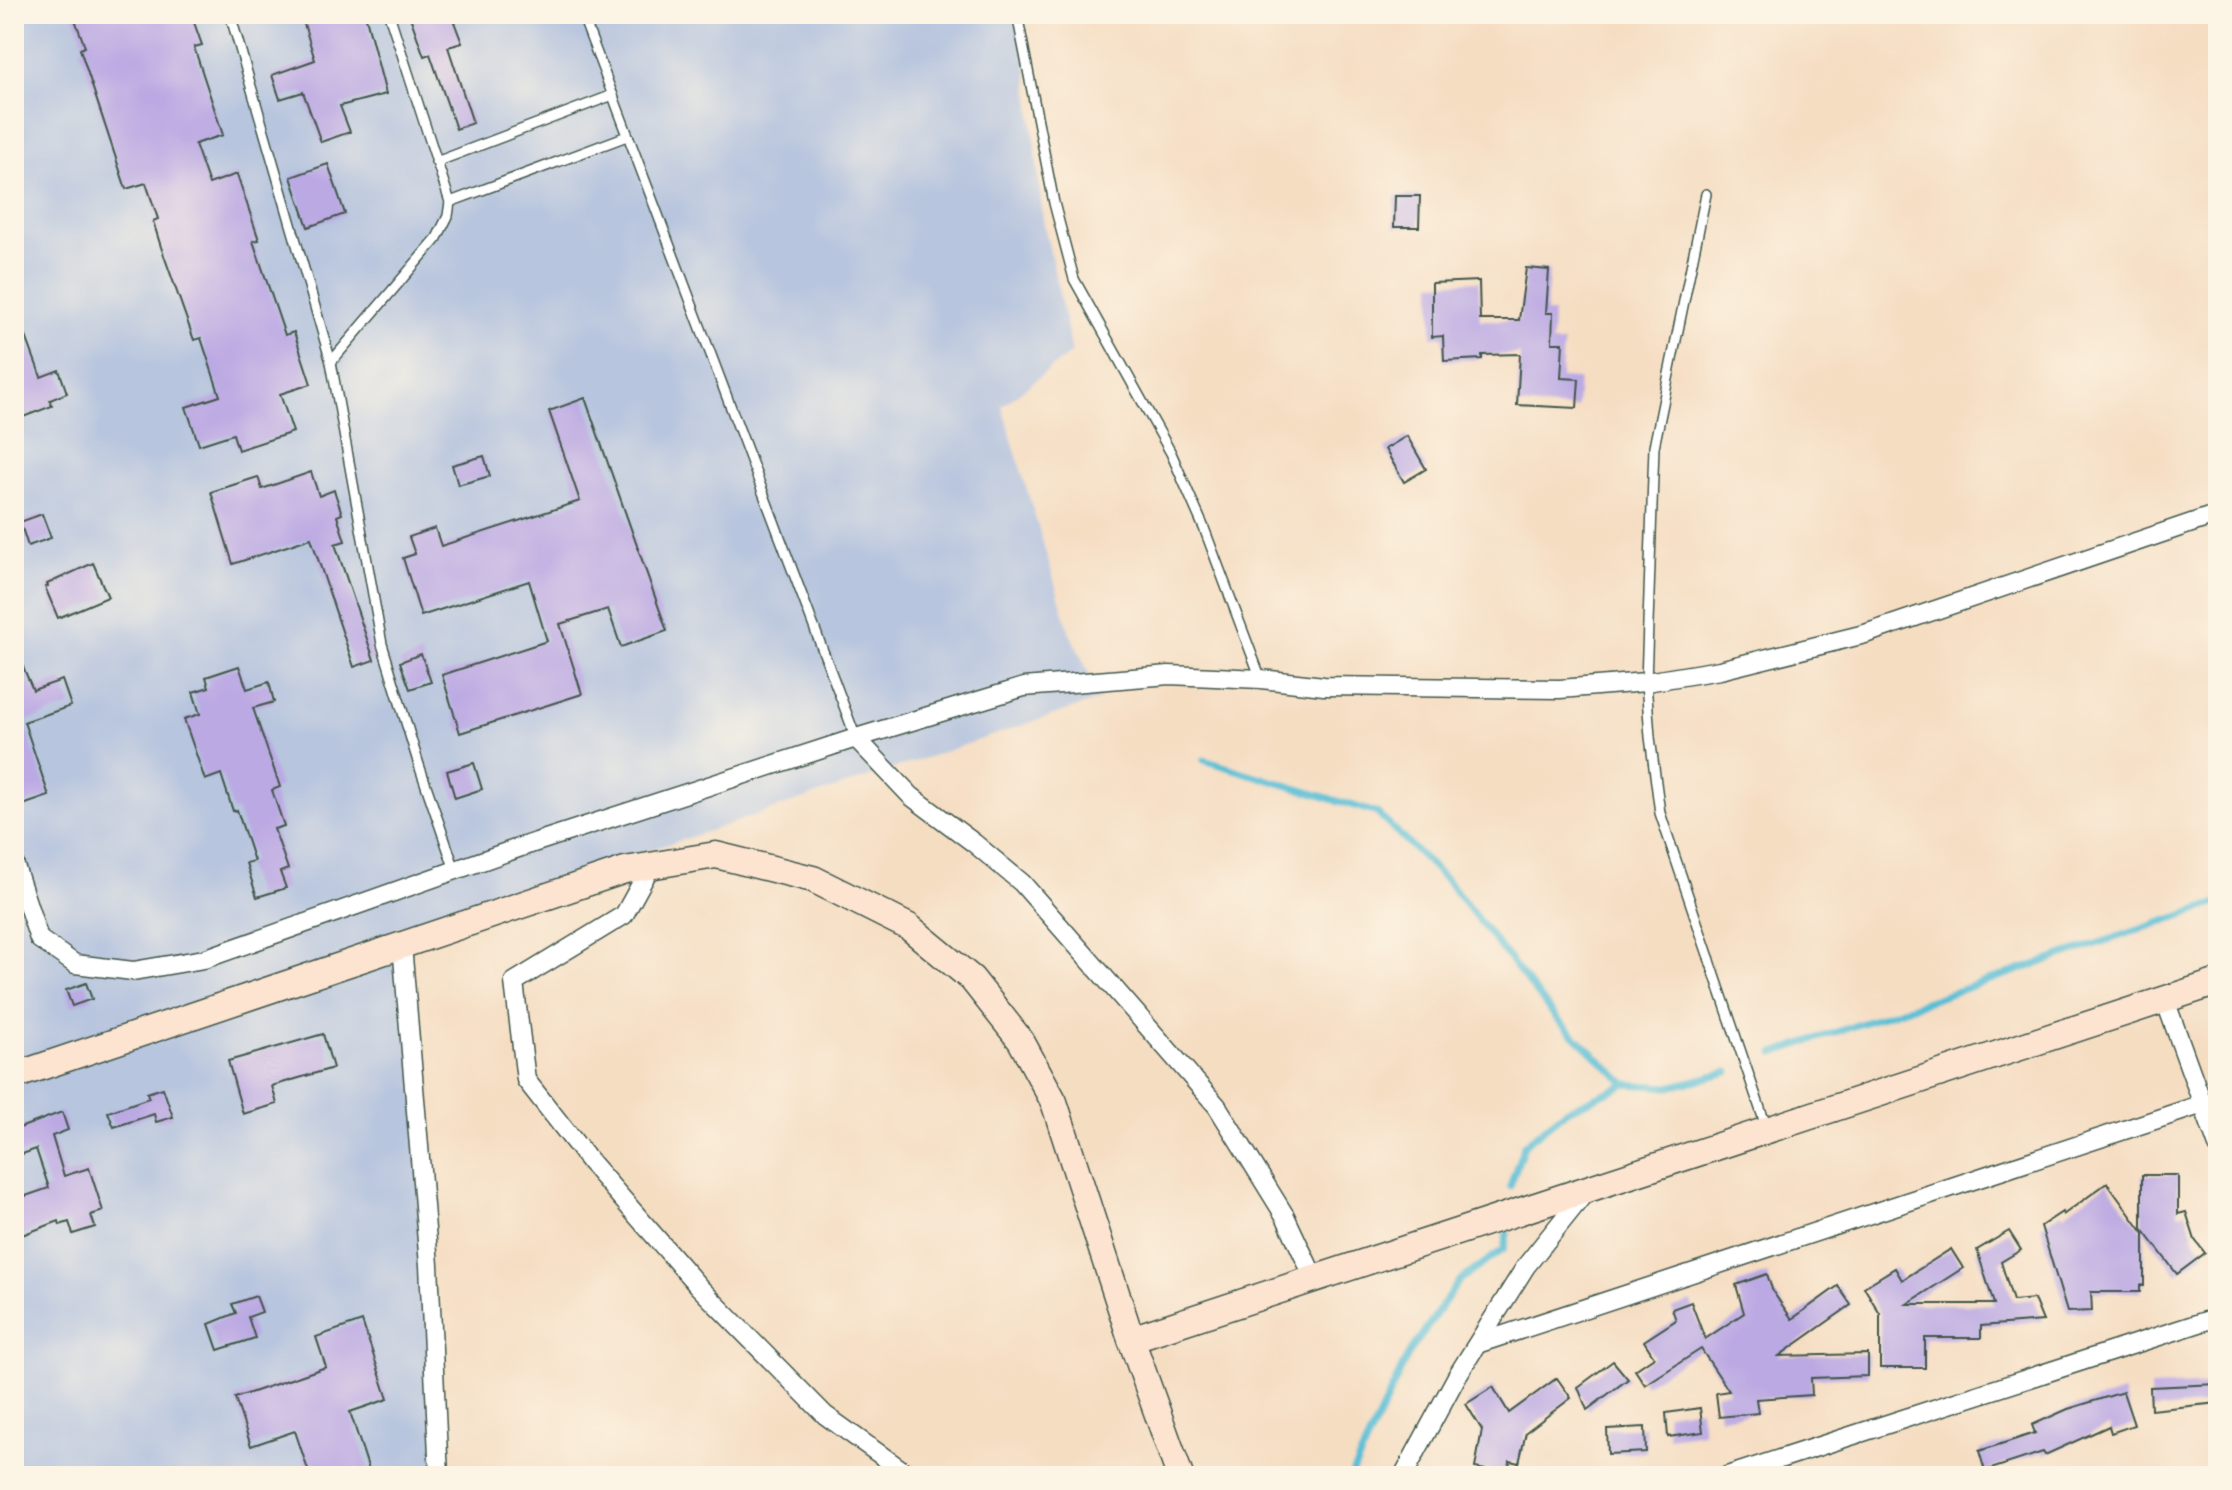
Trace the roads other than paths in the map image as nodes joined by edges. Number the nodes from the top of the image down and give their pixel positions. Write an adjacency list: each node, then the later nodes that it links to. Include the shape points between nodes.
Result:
1 (230, 14): 10 (lane)
2 (389, 14): 7 (lane)
3 (582, 14): 5 (lane)
4 (1017, 14): 12 (lane, via 1074,279 1171,453)
5 (613, 95): 6 (lane); 7 (lane)
6 (627, 136): 9 (lane); 14 (lane)
7 (436, 162): 9 (lane)
8 (1706, 194): 13 (lane, via 1654,447)
9 (450, 202): 10 (lane, via 437,238)
10 (331, 362): 17 (lane, via 382,644)
11 (2218, 514): 13 (street, via 1865,634 1720,670)
12 (1261, 679): 13 (street, via 1324,686 1560,689); 14 (street, via 1169,675 1024,687)
13 (1646, 682): 23 (lane, via 1660,813)
14 (856, 738): 17 (street); 26 (street, via 911,796 1022,883 1217,1106 1285,1216)
15 (14, 863): 17 (street, via 39,939 75,964 133,971 204,959)
16 (651, 866): 18 (street, via 625,870); 28 (street, via 716,855 813,879 909,927 972,979 1021,1041 1054,1102); 31 (street, via 624,915 514,982 526,1080 699,1287 825,1415)
17 (455, 870)
18 (402, 945): 21 (street); 30 (street, via 429,1265)
19 (2218, 982): 20 (street)
20 (2165, 1000): 22 (street); 23 (street)
21 (14, 1076)
22 (2203, 1104): 24 (street); 29 (street)
23 (1767, 1129): 25 (street)
24 (2218, 1146)
25 (1589, 1187): 26 (street); 29 (street, via 1526,1266)
26 (1314, 1278): 28 (street)
27 (2218, 1317): 34 (street)
28 (1131, 1339): 32 (street)
29 (1480, 1343): 33 (street)
30 (439, 1476)
31 (910, 1476)
32 (1180, 1476)
33 (1403, 1476)
34 (1727, 1476)

